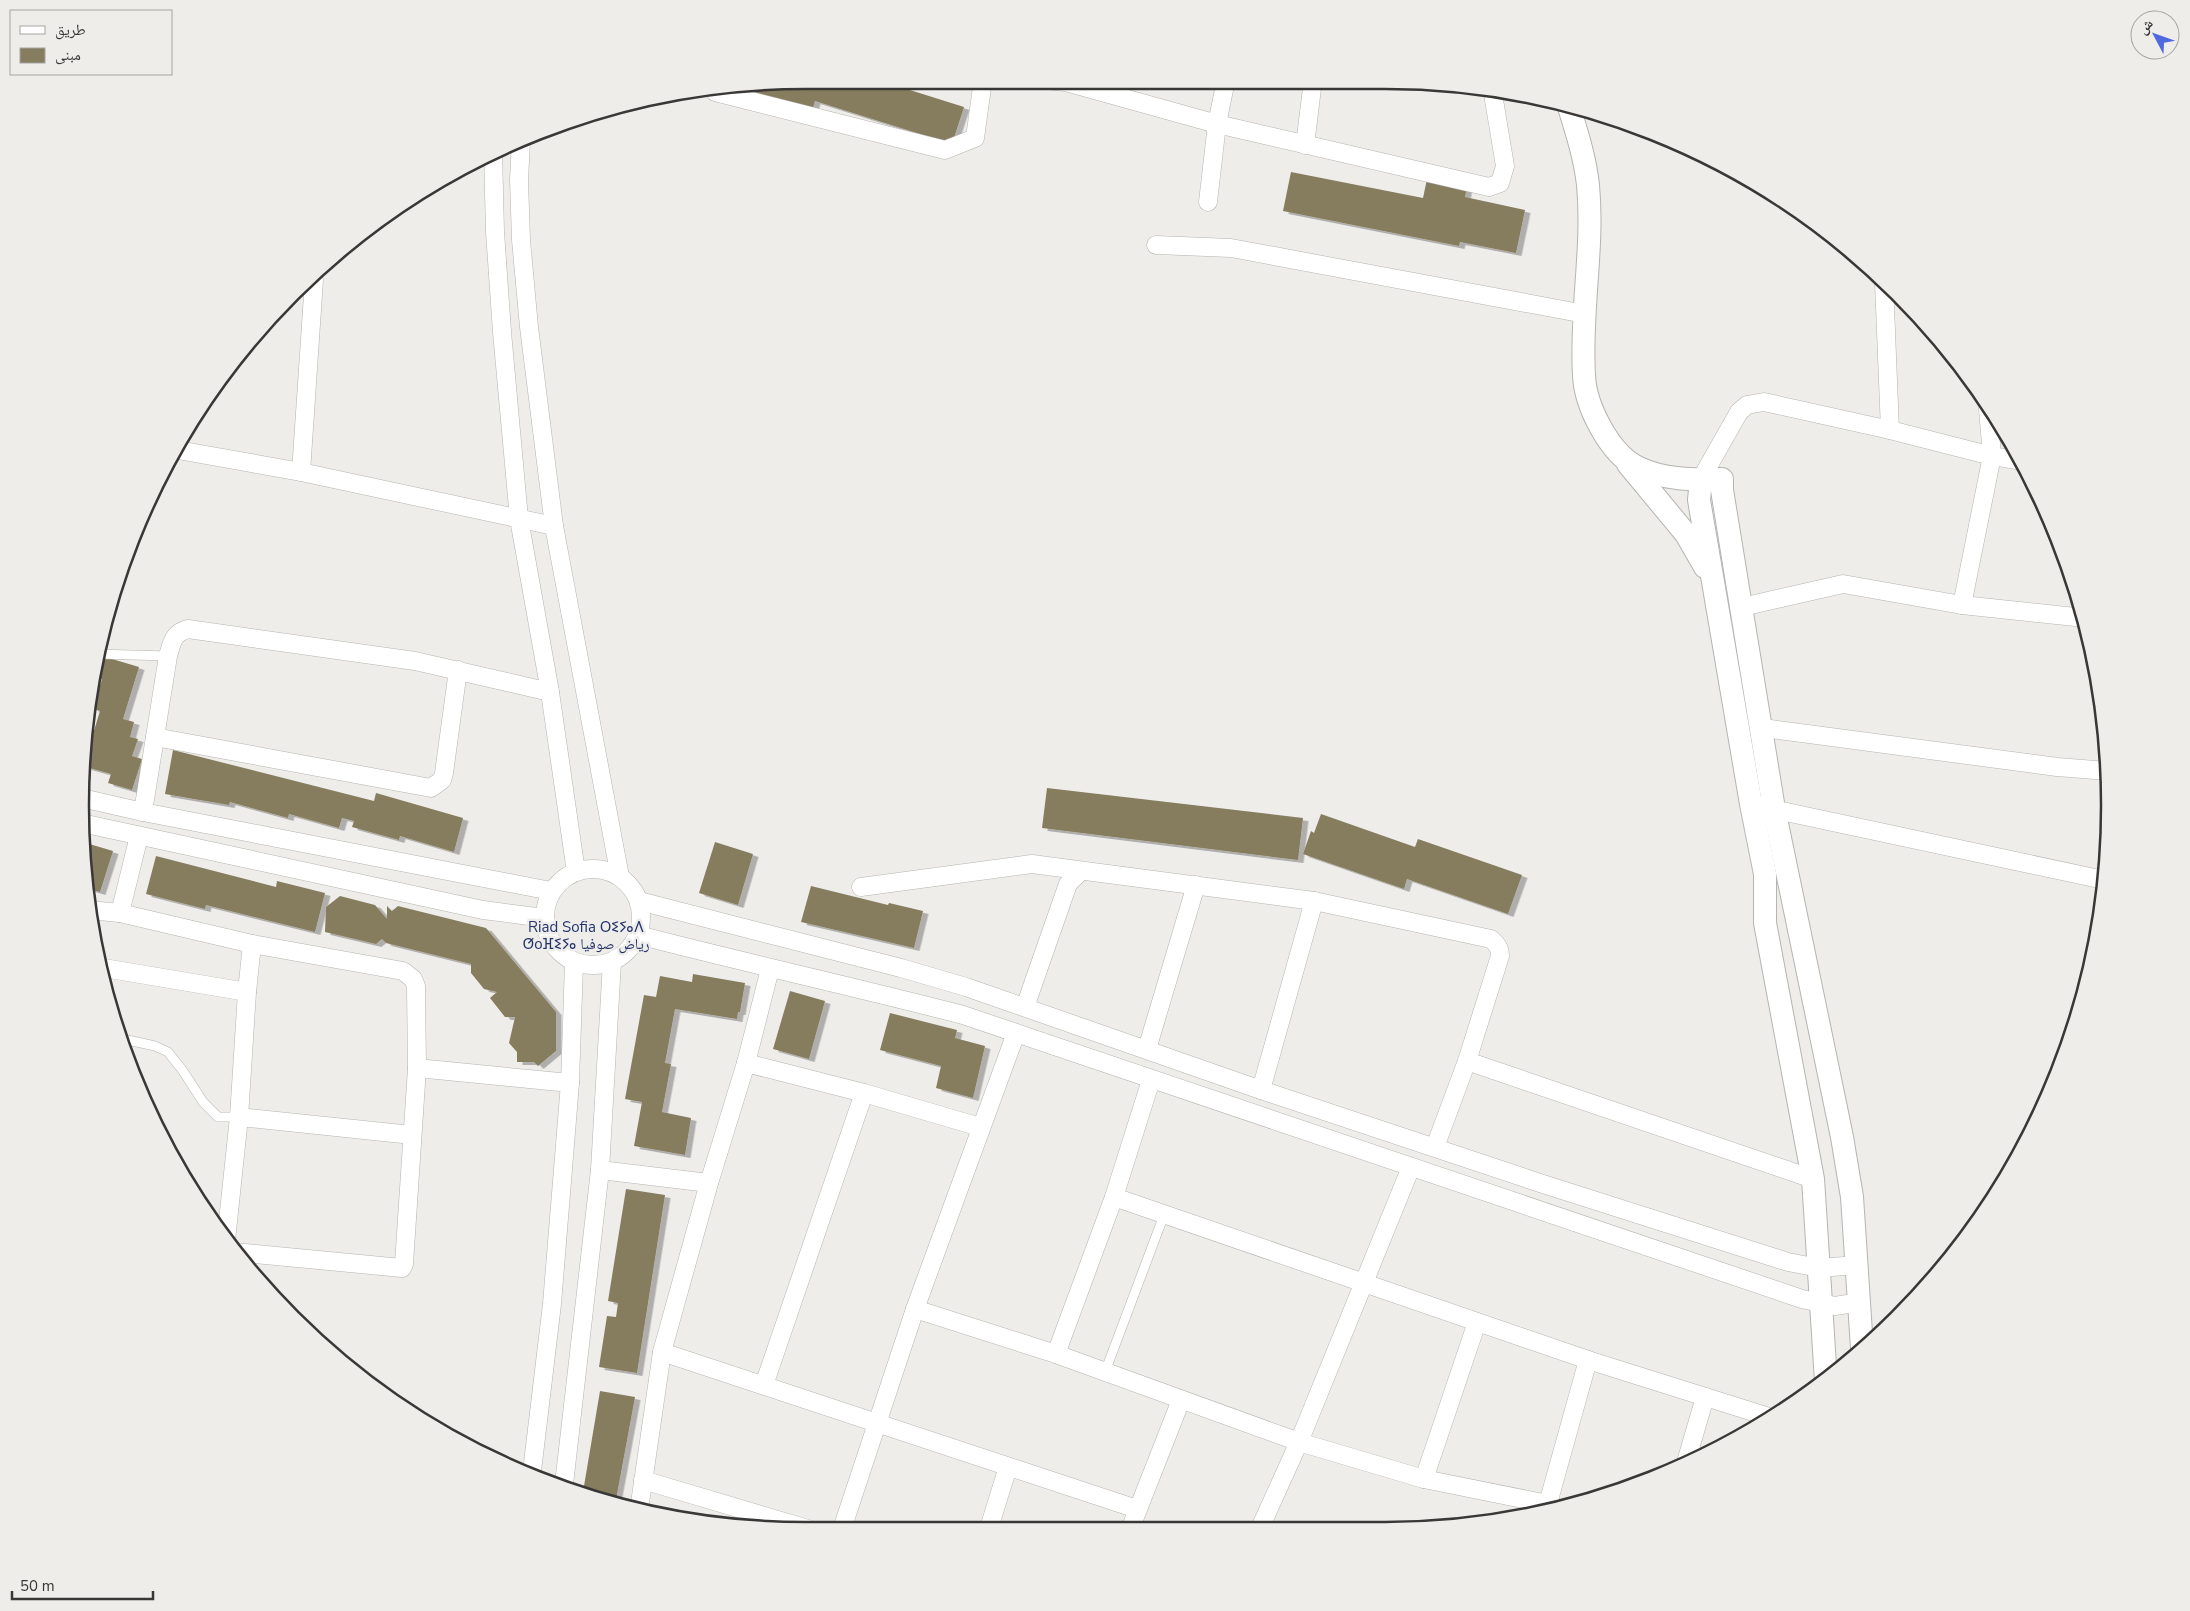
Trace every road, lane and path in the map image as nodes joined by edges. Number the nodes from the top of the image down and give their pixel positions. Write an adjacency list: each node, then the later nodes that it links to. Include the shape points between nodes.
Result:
1 (982, 89): 5 (street, via 975,138 945,150)
2 (1091, 89): 8 (street)
3 (1224, 89): 8 (street)
4 (1312, 89): 9 (street)
5 (722, 94)
6 (1494, 98): 9 (street, via 1505,166 1500,183 1489,187)
7 (1571, 113): 16 (street, via 1588,185)
8 (1217, 124): 9 (street); 12 (street)
9 (1305, 144)
10 (521, 148): 26 (street, via 521,240)
11 (493, 161): 25 (street, via 496,250)
12 (1208, 202)
13 (1156, 245): 16 (street, via 1231,248)
14 (314, 285): 23 (street)
15 (1884, 293): 18 (street)
16 (1585, 314): 20 (street, via 1584,376 1593,411 1608,440)
17 (1989, 422): 21 (street)
18 (1890, 430): 21 (street); 24 (street, via 1764,402 1747,405 1731,423)
19 (183, 451): 23 (street)
20 (1621, 456): 24 (street, via 1648,472 1678,478); 27 (street, via 1686,534)
21 (1992, 456): 22 (street); 28 (street)
22 (2012, 459)
23 (301, 472): 25 (street)
24 (1712, 479): 27 (street, via 1699,500); 29 (street, via 1722,490)
25 (519, 519): 26 (street); 34 (street)
26 (554, 526): 46 (street)
27 (1712, 580): 39 (street)
28 (1962, 605): 29 (street, via 1843,584); 30 (street)
29 (1742, 607): 35 (street)
30 (2076, 617)
31 (106, 654): 32 (lane)
32 (168, 656): 33 (street, via 175,635 188,629 398,658); 36 (street)
33 (458, 670): 34 (street); 36 (street, via 444,773 442,780 431,788)
34 (550, 692): 45 (street)
35 (1762, 728): 37 (street); 40 (street)
36 (155, 737): 41 (street)
37 (2100, 770)
38 (89, 800): 41 (street)
39 (1751, 804): 40 (street); 80 (street, via 1765,874 1764,923)
40 (1774, 809): 47 (street); 86 (street, via 1842,1137 1852,1197)
41 (143, 812): 50 (street)
42 (89, 825): 43 (street)
43 (139, 836): 54 (street); 55 (street, via 483,910)
44 (1081, 871): 48 (street); 49 (street, via 1032,864); 63 (street, via 1068,884)
45 (576, 872): 46 (street, via 591,869); 50 (street, via 558,883)
46 (620, 877): 51 (street)
47 (2097, 879)
48 (1196, 885): 52 (street); 66 (street)
49 (862, 887)
50 (552, 892): 55 (street)
51 (639, 901): 56 (street, via 642,918); 63 (street, via 901,968)
52 (1314, 901): 67 (street, via 1491,938 1496,943 1500,956); 72 (street)
53 (97, 911): 54 (street)
54 (120, 913): 57 (street)
55 (544, 918): 59 (street, via 547,936 558,952)
56 (638, 935): 58 (street, via 628,951); 61 (street)
57 (252, 944): 62 (street); 69 (street, via 408,974 416,986)
58 (612, 962): 59 (street, via 593,966); 79 (street)
59 (574, 963): 71 (street)
60 (108, 969): 62 (street)
61 (770, 969): 64 (street, via 963,1015); 68 (street)
62 (247, 992): 74 (street)
63 (1025, 1007): 66 (street)
64 (1016, 1033): 70 (street); 75 (street)
65 (128, 1039): 74 (lane, via 168,1052 202,1102 218,1117)
66 (1147, 1049): 72 (street)
67 (1467, 1061): 77 (street); 80 (street)
68 (746, 1063): 73 (street); 81 (street)
69 (417, 1068): 71 (street); 76 (street)
70 (1151, 1080): 78 (street); 82 (street)
71 (570, 1083): 107 (street, via 552,1304)
72 (1261, 1090): 77 (street)
73 (864, 1093): 75 (street); 99 (street)
74 (239, 1117): 76 (street); 84 (street)
75 (980, 1127): 91 (street)
76 (412, 1135): 85 (street, via 402,1268)
77 (1435, 1147): 87 (street, via 1788,1262)
78 (1411, 1167): 88 (street); 90 (street)
79 (600, 1170): 81 (street); 109 (street)
80 (1813, 1179): 87 (street)
81 (709, 1184): 94 (street)
82 (1114, 1197): 83 (street); 95 (street)
83 (1164, 1215): 88 (street); 98 (lane)
84 (227, 1228)
85 (246, 1253)
86 (1857, 1265): 87 (street); 89 (street)
87 (1819, 1268): 90 (street)
88 (1364, 1284): 92 (street); 104 (street)
89 (1860, 1302): 90 (street, via 1835,1306); 93 (street)
90 (1822, 1304): 97 (street)
91 (915, 1309): 95 (street); 103 (street)
92 (1478, 1322): 96 (street); 108 (street)
93 (1862, 1340)
94 (662, 1352): 99 (street); 110 (street)
95 (1056, 1354): 98 (street)
96 (1588, 1360): 100 (street); 112 (street)
97 (1825, 1370)
98 (1105, 1372): 101 (street)
99 (764, 1384): 103 (street)
100 (1705, 1397): 102 (street); 105 (street)
101 (1181, 1400): 104 (street); 114 (street)
102 (1761, 1415)
103 (877, 1422): 106 (street); 116 (street)
104 (1299, 1442): 108 (street); 119 (street)
105 (1688, 1454)
106 (1008, 1467): 114 (street); 117 (street)
107 (532, 1468)
108 (1424, 1479): 113 (street)
109 (564, 1480)
110 (643, 1480): 111 (street); 115 (street)
111 (640, 1502)
112 (1550, 1502)
113 (1543, 1504)
114 (1137, 1509): 118 (street)
115 (783, 1522)
116 (844, 1522)
117 (991, 1522)
118 (1133, 1522)
119 (1263, 1522)

